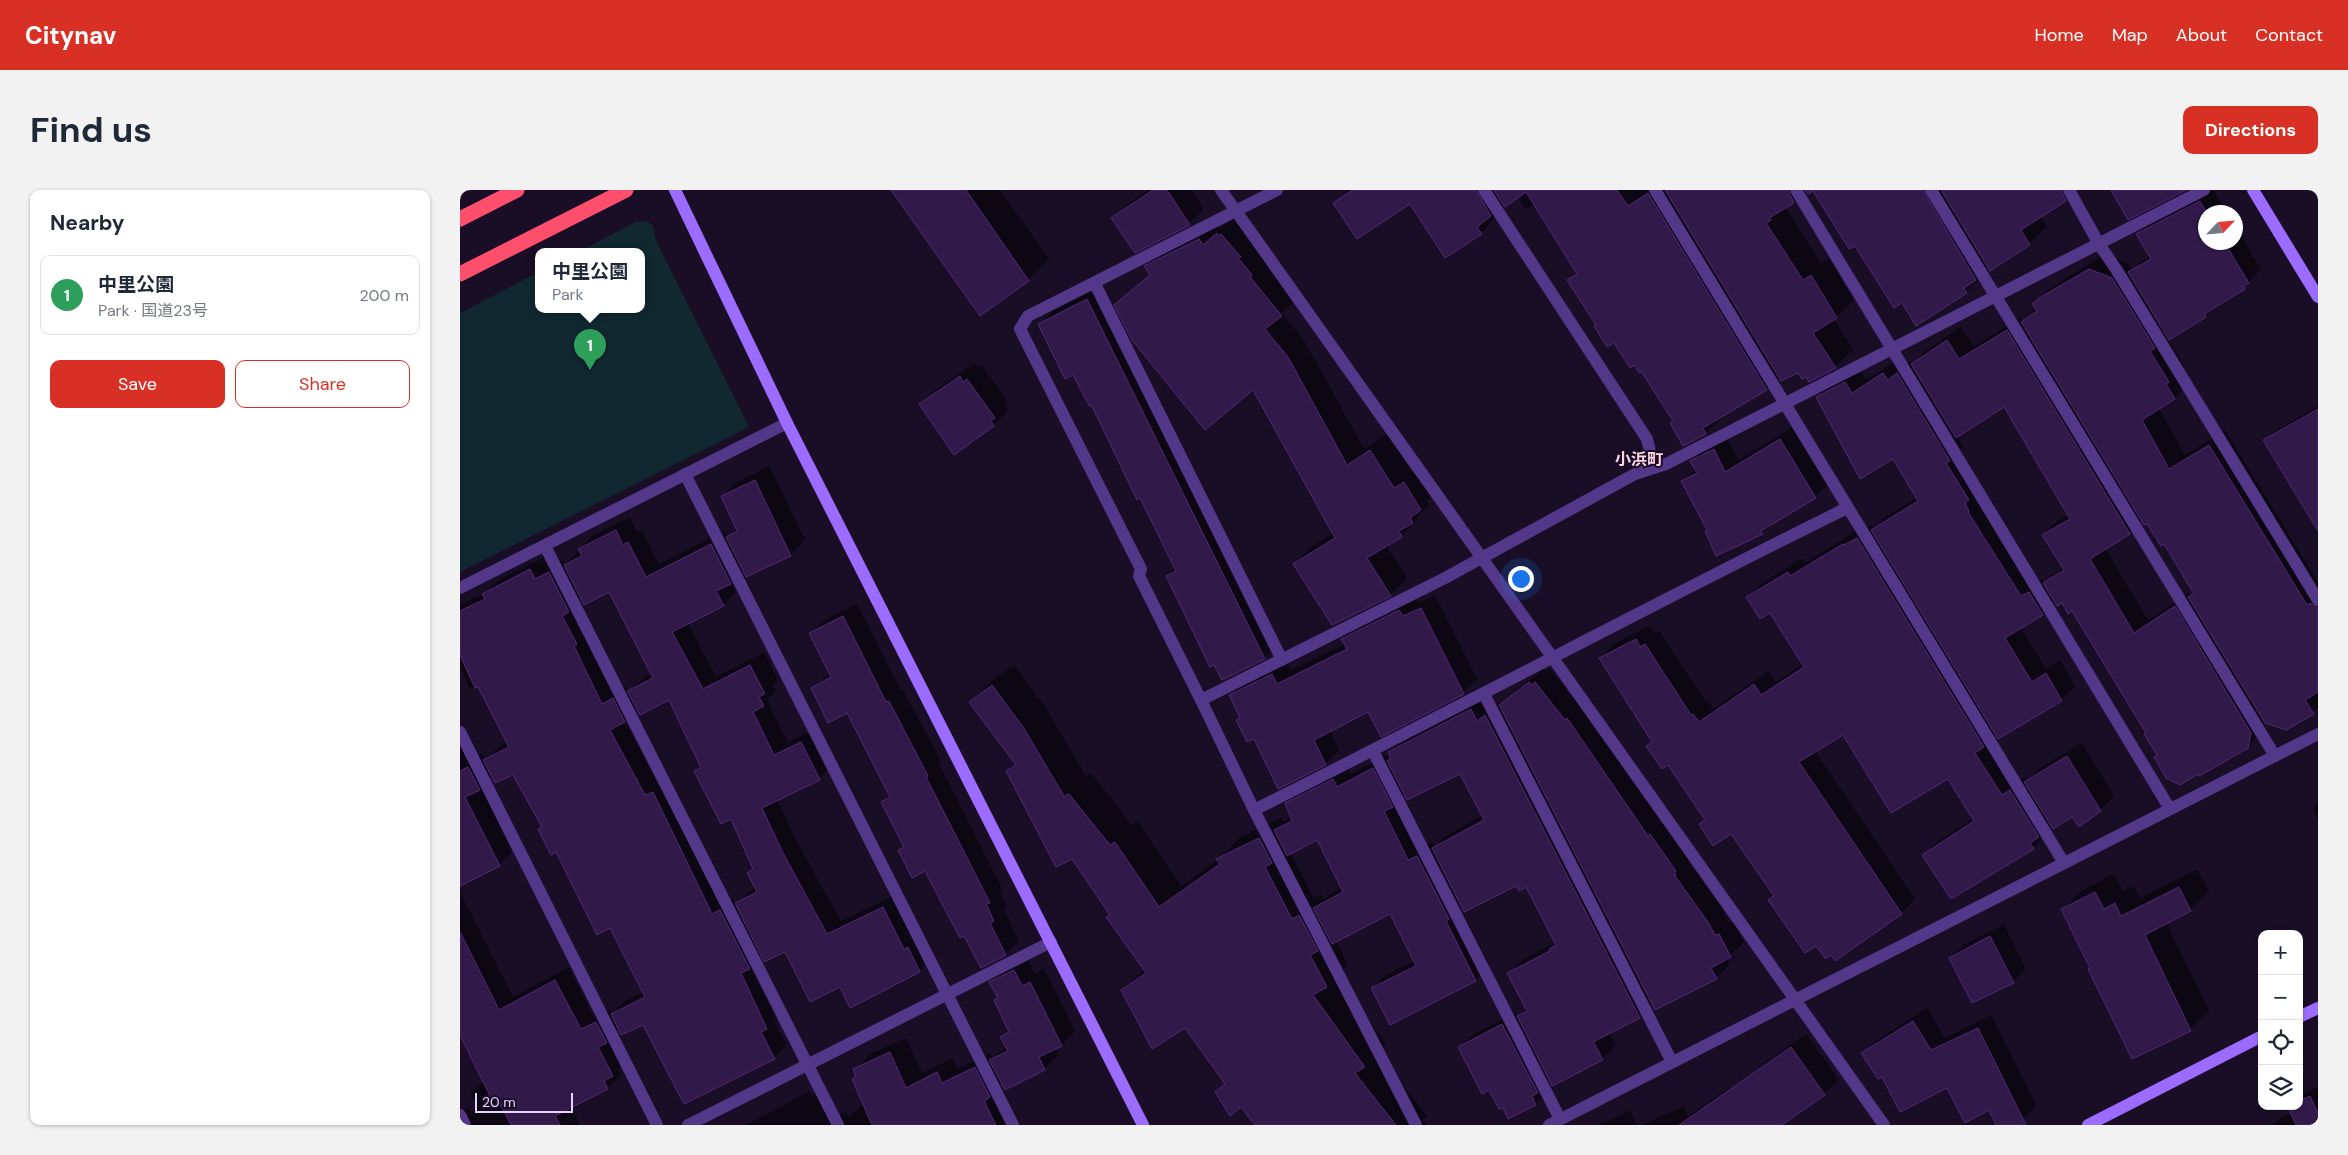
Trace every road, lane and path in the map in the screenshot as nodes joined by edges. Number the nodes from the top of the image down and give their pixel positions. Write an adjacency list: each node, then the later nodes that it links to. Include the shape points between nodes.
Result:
1 (517, 190): 14 (highway)
2 (626, 190): 16 (highway)
3 (675, 190): 22 (street)
4 (1221, 190): 13 (street)
5 (1277, 190): 13 (street)
6 (1484, 190): 23 (street, via 1647,439)
7 (1655, 190): 21 (street)
8 (1796, 190): 20 (street)
9 (1931, 190): 18 (street)
10 (2069, 190): 15 (street)
11 (2204, 190): 15 (street)
12 (2253, 190): 19 (street)
13 (1236, 210): 17 (street); 27 (street)
14 (460, 219)
15 (2099, 244): 18 (street); 29 (street)
16 (460, 274)
17 (1095, 284): 31 (street); 33 (street, via 1028,316 1020,330 1141,569 1139,576)
18 (1997, 297): 20 (street); 37 (street)
19 (2318, 297)
20 (1893, 349): 21 (street); 38 (street)
21 (1784, 404): 23 (street); 25 (street)
22 (787, 422): 24 (street); 41 (street)
23 (1654, 468): 27 (street, via 1635,474)
24 (685, 474): 26 (street); 42 (street)
25 (1847, 508): 30 (street); 40 (street)
26 (544, 546): 28 (street); 48 (street)
27 (1482, 556): 30 (street); 31 (street)
28 (460, 588)
29 (2318, 600)
30 (1554, 658): 32 (street); 43 (street)
31 (1282, 660): 33 (street)
32 (1484, 694): 36 (street); 47 (street)
33 (1201, 700): 39 (street)
34 (460, 732): 52 (street)
35 (2318, 734): 37 (street)
36 (1373, 751): 39 (street); 50 (street)
37 (2275, 756): 38 (street)
38 (2170, 809): 40 (street)
39 (1254, 810): 57 (street)
40 (2064, 863): 43 (street)
41 (1051, 942): 42 (street); 56 (street)
42 (946, 994): 48 (street); 55 (street)
43 (1796, 999): 47 (street); 59 (street)
44 (2318, 1008): 45 (street)
45 (2303, 1015)
46 (2258, 1038): 60 (street)
47 (1672, 1062): 50 (street)
48 (807, 1064): 53 (street); 54 (street)
49 (460, 1115): 51 (street)
50 (1560, 1119): 58 (street)
51 (465, 1125)
52 (658, 1125)
53 (688, 1125)
54 (838, 1125)
55 (1013, 1125)
56 (1143, 1125)
57 (1416, 1125)
58 (1548, 1125)
59 (1884, 1125)
60 (2088, 1125)

